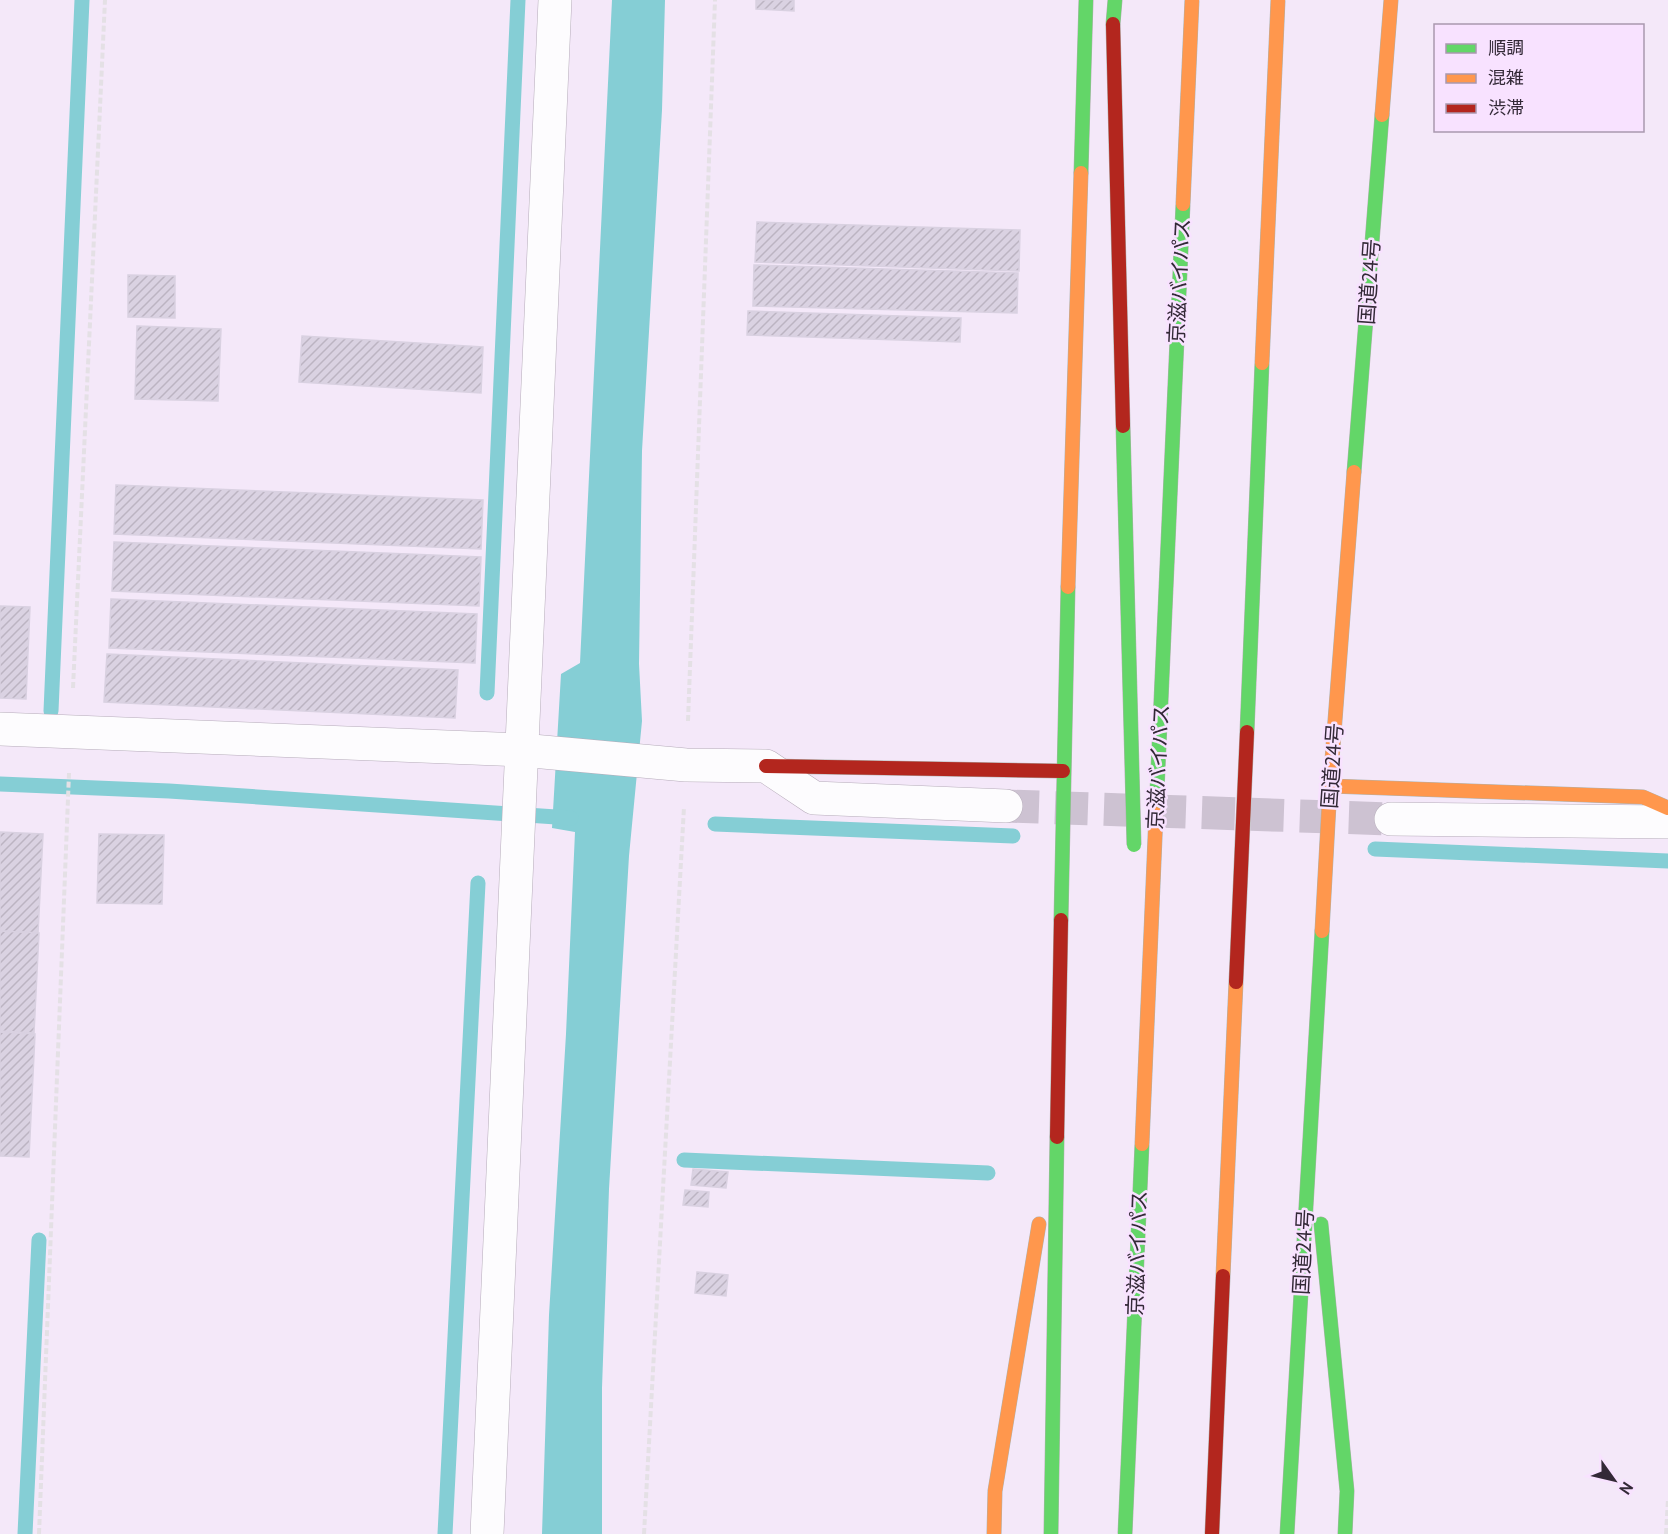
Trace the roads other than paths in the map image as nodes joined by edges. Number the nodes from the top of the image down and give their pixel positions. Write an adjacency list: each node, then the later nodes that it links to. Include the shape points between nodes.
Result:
1 (555, 0): 8 (street)
2 (1086, 0): 10 (highway)
3 (1114, 0): 16 (highway, bridge)
4 (1192, 0): 20 (highway, 京滋バイパス, bridge)
5 (1278, 0): 25 (highway, bridge)
6 (1391, 0): 11 (highway, 国道24号)
7 (0, 729): 8 (street)
8 (521, 766): 9 (street); 21 (street)
9 (766, 766): 10 (highway); 12 (street, via 814,798)
10 (1063, 771): 18 (highway)
11 (1330, 786): 13 (highway, via 1643,797); 19 (highway, 国道24号)
12 (1006, 806)
13 (1668, 808)
14 (1390, 819): 15 (street)
15 (1668, 822)
16 (1135, 858)
17 (1137, 953): 20 (highway, bridge)
18 (1056, 1117): 22 (highway, via 996,1491); 23 (highway)
19 (1310, 1118): 26 (highway, 国道24号); 27 (highway, via 1347,1491)
20 (1142, 1131): 24 (highway, 京滋バイパス, bridge)
21 (488, 1534)
22 (994, 1534)
23 (1051, 1534)
24 (1125, 1534)
25 (1212, 1534)
26 (1287, 1534)
27 (1345, 1534)

